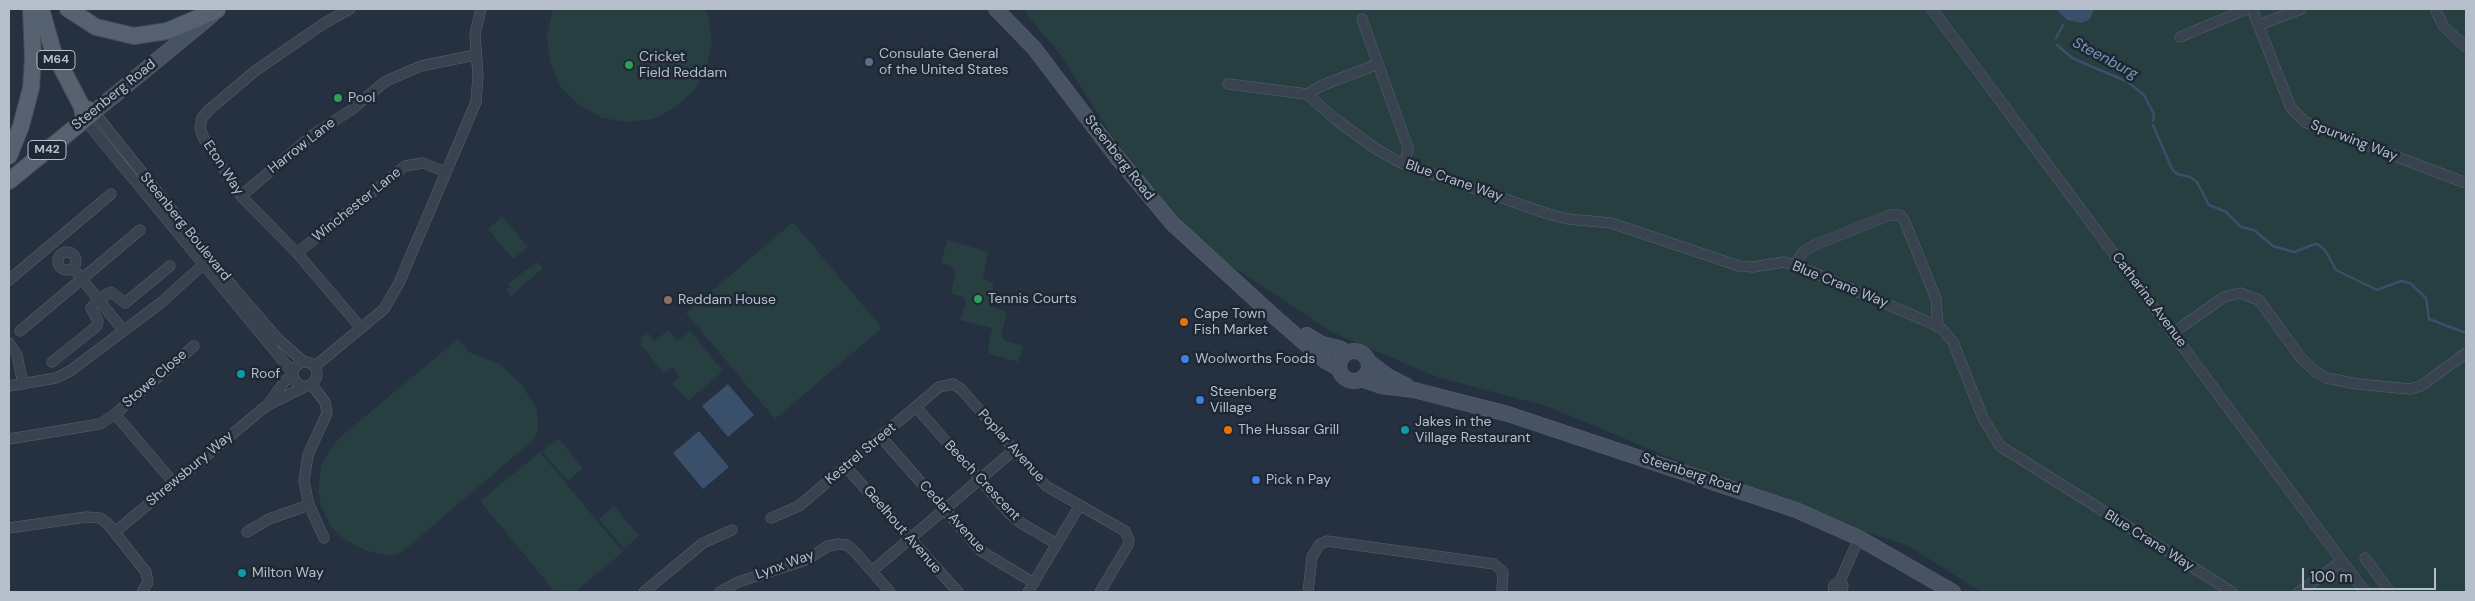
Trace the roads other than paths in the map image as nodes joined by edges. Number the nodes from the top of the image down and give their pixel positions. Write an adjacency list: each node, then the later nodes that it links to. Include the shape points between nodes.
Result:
1 (31, 9): 22 (main road, via 34,58 31,88)
2 (41, 9): 21 (main road, M64, via 56,60)
3 (68, 9): 12 (main road, via 96,27 134,36 167,31)
4 (350, 9): 28 (street, Eton Way, via 267,62 202,118 202,135)
5 (481, 9): 17 (street, via 475,34)
6 (996, 9): 37 (main road, Steenberg Road, via 1034,48 1152,201 1204,254)
7 (1932, 9): 43 (street, Catharina Avenue)
8 (2247, 9): 15 (street)
9 (2252, 9): 14 (street, Spurwing Way)
10 (2301, 9): 14 (street)
11 (2435, 9): 16 (street, via 2444,27)
12 (218, 10): 21 (main road, Steenberg Road / M42)
13 (1362, 19): 18 (street)
14 (2259, 25): 26 (street, Spurwing Way, via 2291,108 2304,122)
15 (2180, 37)
16 (2466, 47)
17 (475, 55): 24 (street, via 478,76 476,102); 28 (street, Harrow Lane, via 422,66 386,81 351,110 321,128)
18 (1378, 64): 20 (street); 23 (street, via 1408,148)
19 (1228, 84): 20 (street)
20 (1308, 94): 23 (street, Blue Crane Way, via 1376,149)
21 (87, 113): 25 (main road, Steenberg Road / M42); 32 (street, Steenberg Boulevard)
22 (9, 156)
23 (1405, 164): 33 (street, Blue Crane Way, via 1548,214 1611,223 1739,266 1753,268 1777,262)
24 (446, 172): 31 (street, Winchester Lane, via 423,163 405,166); 40 (street, via 393,295 384,308)
25 (9, 181)
26 (2466, 183)
27 (111, 194): 30 (street)
28 (241, 196): 31 (street, Eton Way)
29 (140, 230): 35 (street)
30 (52, 245): 35 (street, via 61,254 57,261 60,267 73,268); 36 (street)
31 (297, 253): 40 (street, Eton Way)
32 (208, 261): 41 (street, via 162,302); 45 (street, Steenberg Boulevard)
33 (1794, 264): 39 (street, Blue Crane Way); 39 (street, via 1804,251 1814,245 1890,215 1900,215 1936,299)
34 (170, 266): 38 (street, via 125,303 111,292)
35 (82, 279): 38 (street); 42 (street)
36 (9, 280)
37 (1254, 296): 47 (main road, Steenberg Road, via 1315,340); 54 (main road, Steenberg Road, via 1324,360)
38 (99, 299): 41 (street); 51 (street, via 91,310 98,321 97,326)
39 (1938, 326): 99 (street, Blue Crane Way, via 1953,342 1983,418 2000,446)
40 (361, 328): 53 (street)
41 (123, 330): 57 (street, via 64,374)
42 (20, 331)
43 (2173, 333): 49 (street, via 2224,298 2240,293 2259,300 2301,358 2327,378 2410,389 2421,386); 84 (street, Catharina Avenue)
44 (9, 343): 48 (street)
45 (275, 344): 52 (street); 55 (street)
46 (194, 346): 64 (street, Stowe Close)
47 (1346, 352): 50 (main road, via 1359,352); 54 (main road)
48 (13, 356): 57 (street)
49 (2464, 358)
50 (1368, 361): 56 (main road, via 1369,369); 61 (main road, Steenberg Road)
51 (52, 362)
52 (304, 362): 53 (street); 55 (street, via 296,366)
53 (314, 366): 59 (street, via 317,374)
54 (1338, 368): 56 (main road, via 1347,380)
55 (293, 375): 59 (street, via 298,384); 62 (street)
56 (1361, 379): 61 (main road, Steenberg Road, via 1380,386)
57 (23, 384): 60 (street)
58 (948, 384): 63 (street, Kestrel Street, via 939,387); 67 (street, Poplar Avenue, via 961,389)
59 (309, 385): 62 (street); 71 (street, via 323,398 327,409 306,460 304,481)
60 (9, 386)
61 (1414, 390): 80 (main road, Steenberg Road, via 1508,414 1758,496)
62 (266, 406): 70 (street, Shrewsbury Way)
63 (916, 408): 65 (street, Kestrel Street); 69 (street, Beech Crescent)
64 (115, 414): 66 (street, Stowe Close, via 95,426); 70 (street)
65 (881, 437): 68 (street, Kestrel Street); 73 (street, Cedar Avenue)
66 (9, 439)
67 (1013, 451): 69 (street); 72 (street, Poplar Avenue, via 1046,486)
68 (846, 467): 74 (street, Kestrel Street, via 800,506); 81 (street, Geelhout Avenue)
69 (980, 480): 73 (street); 82 (street, Beech Crescent, via 1015,519)
70 (173, 482): 77 (street, Shrewsbury Way)
71 (309, 505): 78 (street); 79 (street)
72 (1080, 505): 82 (street); 94 (street, Poplar Avenue, via 1122,528 1128,536 1128,545)
73 (944, 509): 81 (street); 86 (street, Cedar Avenue, via 987,556)
74 (771, 518)
75 (9, 528): 77 (street, via 92,516 104,520)
76 (732, 530): 89 (street, via 703,543)
77 (115, 532): 88 (street, via 147,575 148,584)
78 (247, 532)
79 (324, 538)
80 (1859, 538): 87 (street); 98 (main road, Steenberg Road)
81 (910, 539): 85 (street); 92 (street, Geelhout Avenue)
82 (1057, 544): 86 (street)
83 (2365, 558): 102 (street)
84 (2342, 561): 100 (street); 101 (street, Catharina Avenue)
85 (872, 571): 90 (street, Lynx Way, via 851,548 834,544 806,560 738,582); 91 (street, Lynx Way)
86 (1034, 583): 93 (street)
87 (1835, 586): 97 (street, via 1843,586)
88 (142, 592)
89 (645, 592)
90 (720, 592)
91 (890, 592)
92 (958, 592)
93 (1028, 592)
94 (1100, 592)
95 (1308, 592): 96 (street, via 1312,557 1319,545 1327,541 1494,564 1503,572)
96 (1502, 592)
97 (1842, 592)
98 (1953, 592)
99 (2232, 592)
100 (2299, 592)
101 (2365, 592)
102 (2390, 592)

